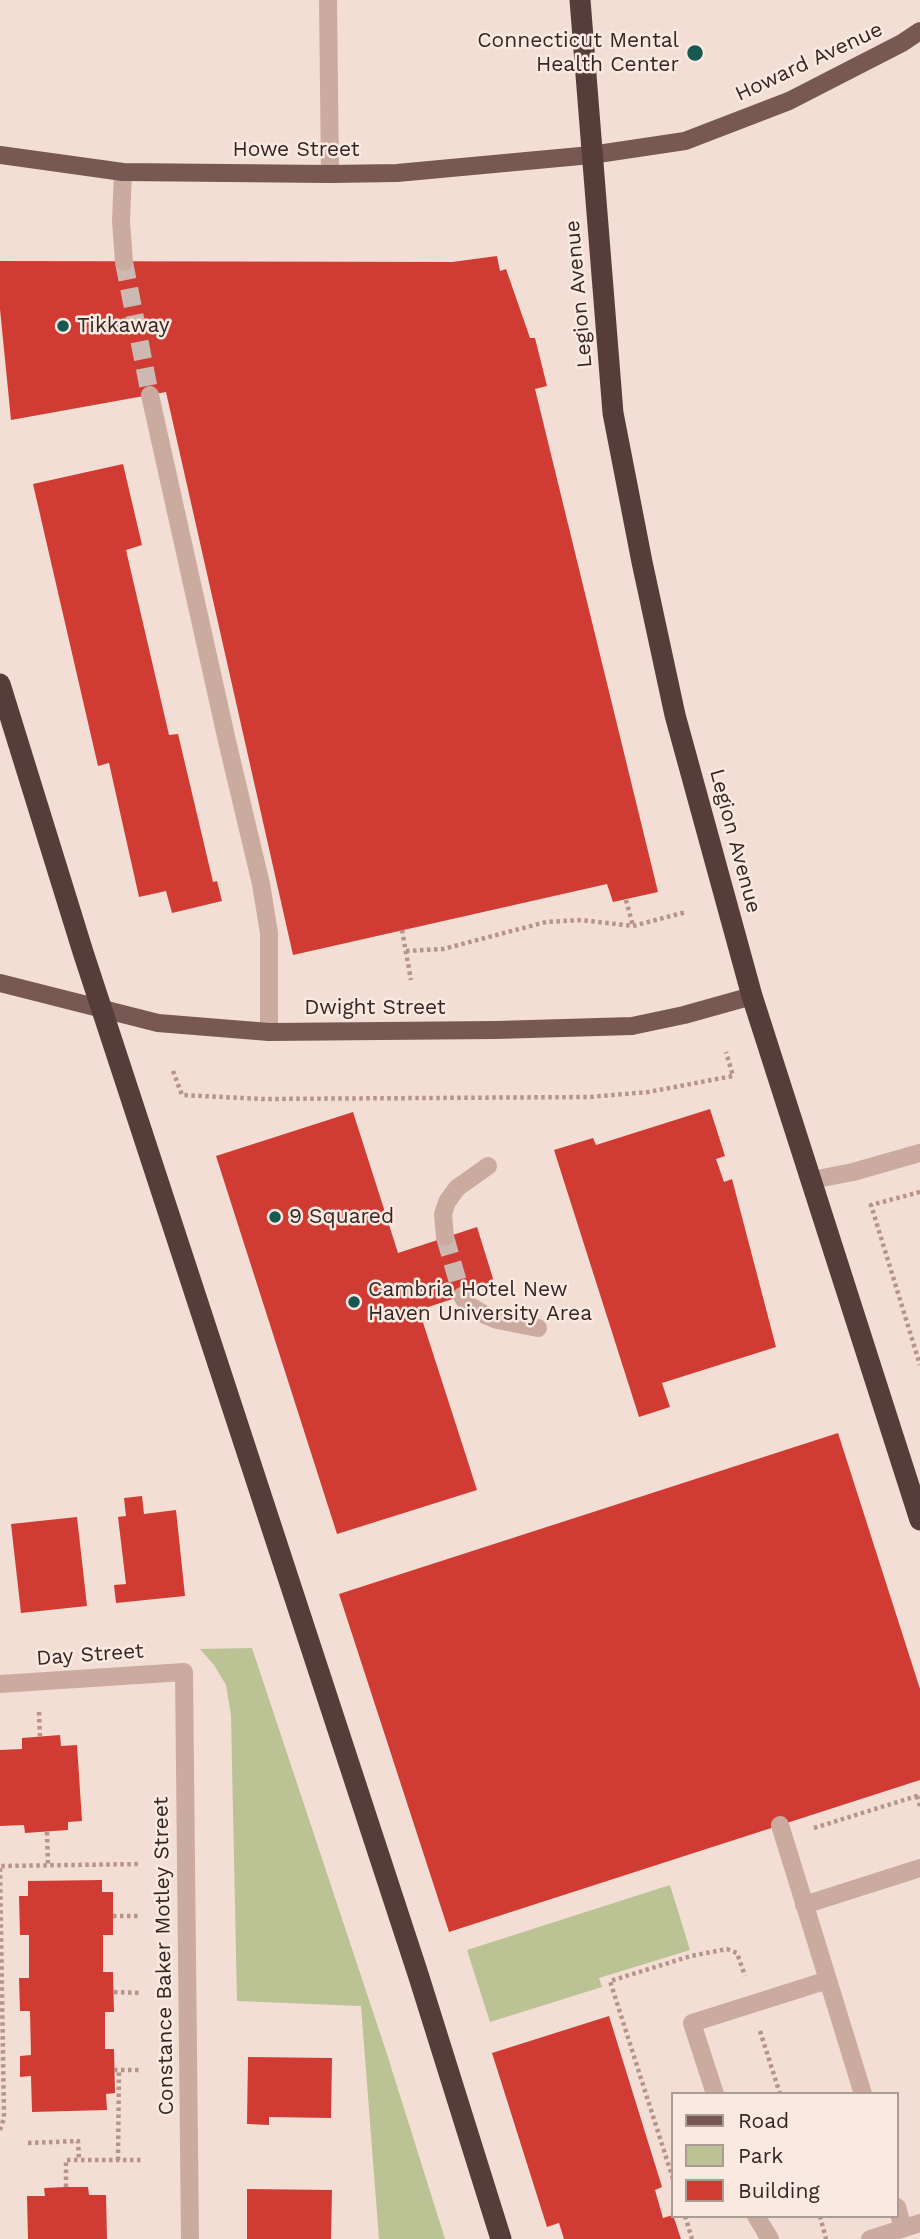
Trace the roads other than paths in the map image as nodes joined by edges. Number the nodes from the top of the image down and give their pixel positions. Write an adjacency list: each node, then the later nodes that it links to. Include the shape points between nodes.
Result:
1 (328, 0): 7 (street)
2 (580, 0): 5 (highway, Legion Avenue)
3 (920, 31): 5 (main road, Howard Avenue, via 789,101 685,141)
4 (0, 155): 6 (main road, Howe Street)
5 (591, 155): 7 (main road, Howe Street, via 397,173); 12 (highway, Legion Avenue, via 613,413 675,715)
6 (123, 172): 7 (main road, Howe Street); 8 (street)
7 (330, 174)
8 (124, 262)
9 (150, 395): 14 (street, via 261,884 269,933)
10 (0, 684): 13 (highway)
11 (0, 983): 13 (main road, Dwight Street)
12 (752, 996): 14 (main road, Dwight Street, via 632,1026); 17 (highway, Legion Avenue)
13 (102, 1009): 14 (main road, Dwight Street, via 158,1023); 35 (highway)
14 (269, 1031)
15 (920, 1153): 17 (street)
16 (488, 1166): 18 (street, via 457,1188 447,1202)
17 (812, 1180): 21 (highway, Legion Avenue)
18 (445, 1237)
19 (462, 1296): 20 (street, via 485,1315)
20 (538, 1328)
21 (920, 1521)
22 (184, 1672): 23 (street, Day Street); 34 (street, Constance Baker Motley Street)
23 (0, 1684)
24 (781, 1831): 26 (street)
25 (920, 1868): 26 (street)
26 (804, 1905): 27 (street)
27 (828, 1980): 28 (street, via 692,2023); 29 (street)
28 (714, 2092)
29 (862, 2092)
30 (899, 2210): 32 (street)
31 (758, 2218): 36 (street)
32 (911, 2226): 33 (street)
33 (880, 2238)
34 (190, 2239)
35 (501, 2239)
36 (770, 2239)

